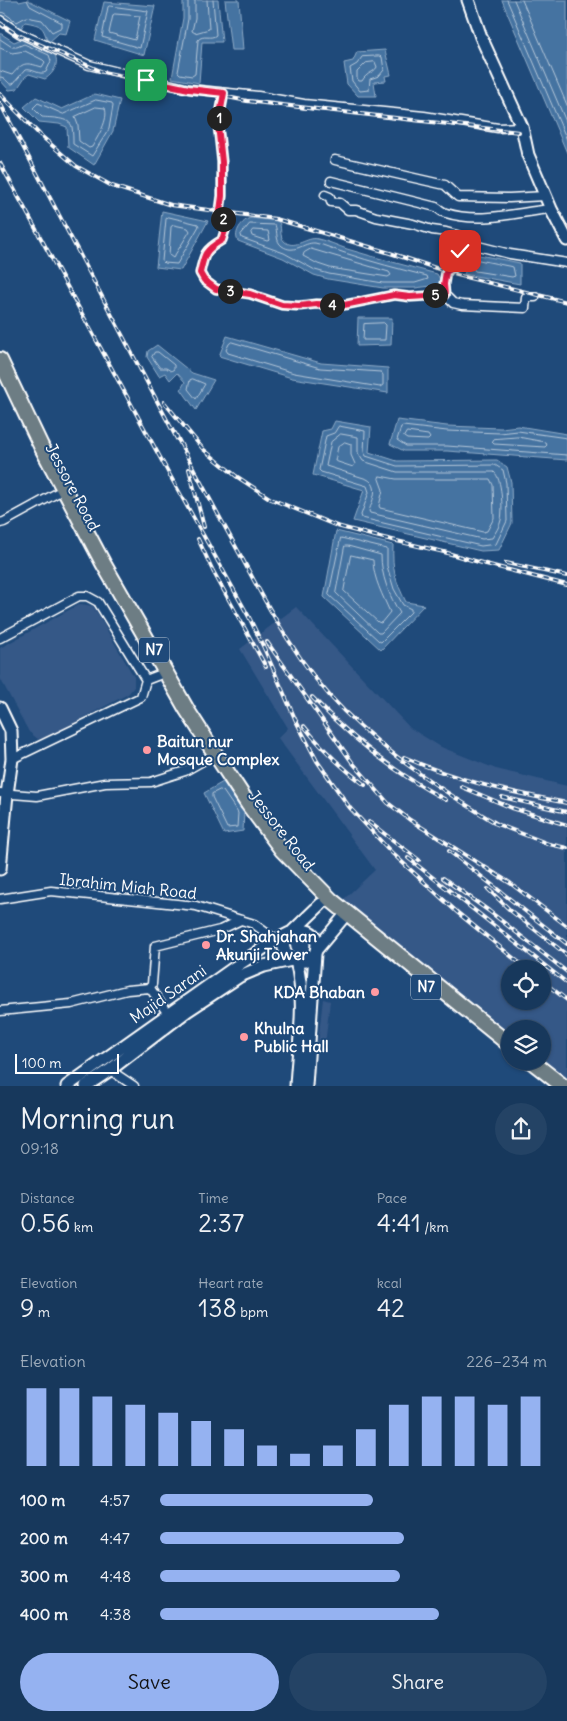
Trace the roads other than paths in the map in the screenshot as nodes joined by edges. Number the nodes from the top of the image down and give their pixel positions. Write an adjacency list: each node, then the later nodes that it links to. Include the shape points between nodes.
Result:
1 (468, 0): 4 (main road, via 481,37)
2 (0, 20): 3 (street, via 19,34 89,65 189,89)
3 (224, 93): 4 (street, via 424,116 498,128); 13 (street, via 218,125 222,162 219,218 228,221 222,240 208,248 203,260 200,273 204,280 216,289 250,294 282,305 344,305 394,295)
4 (522, 127): 8 (main road, via 528,155)
5 (335, 160): 8 (street, via 446,185 458,197)
6 (331, 181): 9 (street, via 466,216 494,217)
7 (325, 195): 10 (street, via 331,202 340,203 348,210)
8 (545, 196): 9 (main road)
9 (551, 209): 11 (main road)
10 (457, 235): 12 (street, via 470,244); 13 (street, via 458,265 446,272)
11 (567, 240)
12 (567, 263)
13 (445, 295): 14 (street, via 452,303 462,305 525,308 526,297)
14 (535, 297)
15 (0, 360): 28 (highway, Jessore Road / N7, via 103,563 187,710 282,850)
16 (0, 380): 17 (highway, Jessore Road / N7)
17 (57, 494): 18 (street); 20 (highway, Jessore Road / N7)
18 (0, 523)
19 (0, 638): 20 (street, via 79,596 88,596 98,602)
20 (152, 677): 22 (highway, Jessore Road / N7); 23 (street, via 141,698)
21 (0, 708): 23 (main road, via 11,731)
22 (208, 758): 24 (street, via 185,771 151,782 105,783 37,796); 27 (highway, Jessore Road / N7, via 277,857)
23 (12, 759): 24 (main road)
24 (4, 794): 25 (main road)
25 (0, 869)
26 (0, 899): 29 (street, Ibrahim Miah Road, via 50,891 80,893 196,906)
27 (321, 904): 28 (highway, Jessore Road / N7); 30 (main road, Majid Sarani)
28 (344, 916): 32 (main road); 37 (highway, N7); 38 (highway, Jessore Road / N7)
29 (241, 920): 31 (street, Ibrahim Miah Road, via 254,924); 34 (street, via 220,930 155,946)
30 (291, 932): 31 (main road, Majid Sarani); 32 (main road, via 301,929 310,932 316,940); 33 (main road, via 284,948)
31 (276, 940): 36 (main road, Majid Sarani)
32 (316, 952): 33 (main road, via 305,962); 46 (main road)
33 (294, 960): 39 (main road, Majid Sarani, via 264,966 240,976 186,1011); 45 (main road, via 299,972 302,1005)
34 (150, 988): 35 (street, via 127,990 71,1004); 36 (street)
35 (0, 1011)
36 (168, 1014): 42 (main road, Majid Sarani)
37 (501, 1038)
38 (501, 1047)
39 (110, 1070): 43 (main road, Majid Sarani); 44 (street)
40 (531, 1070): 47 (highway)
41 (543, 1070): 48 (highway)
42 (67, 1086)
43 (86, 1086)
44 (134, 1086)
45 (296, 1086)
46 (306, 1086)
47 (552, 1086)
48 (563, 1086)

